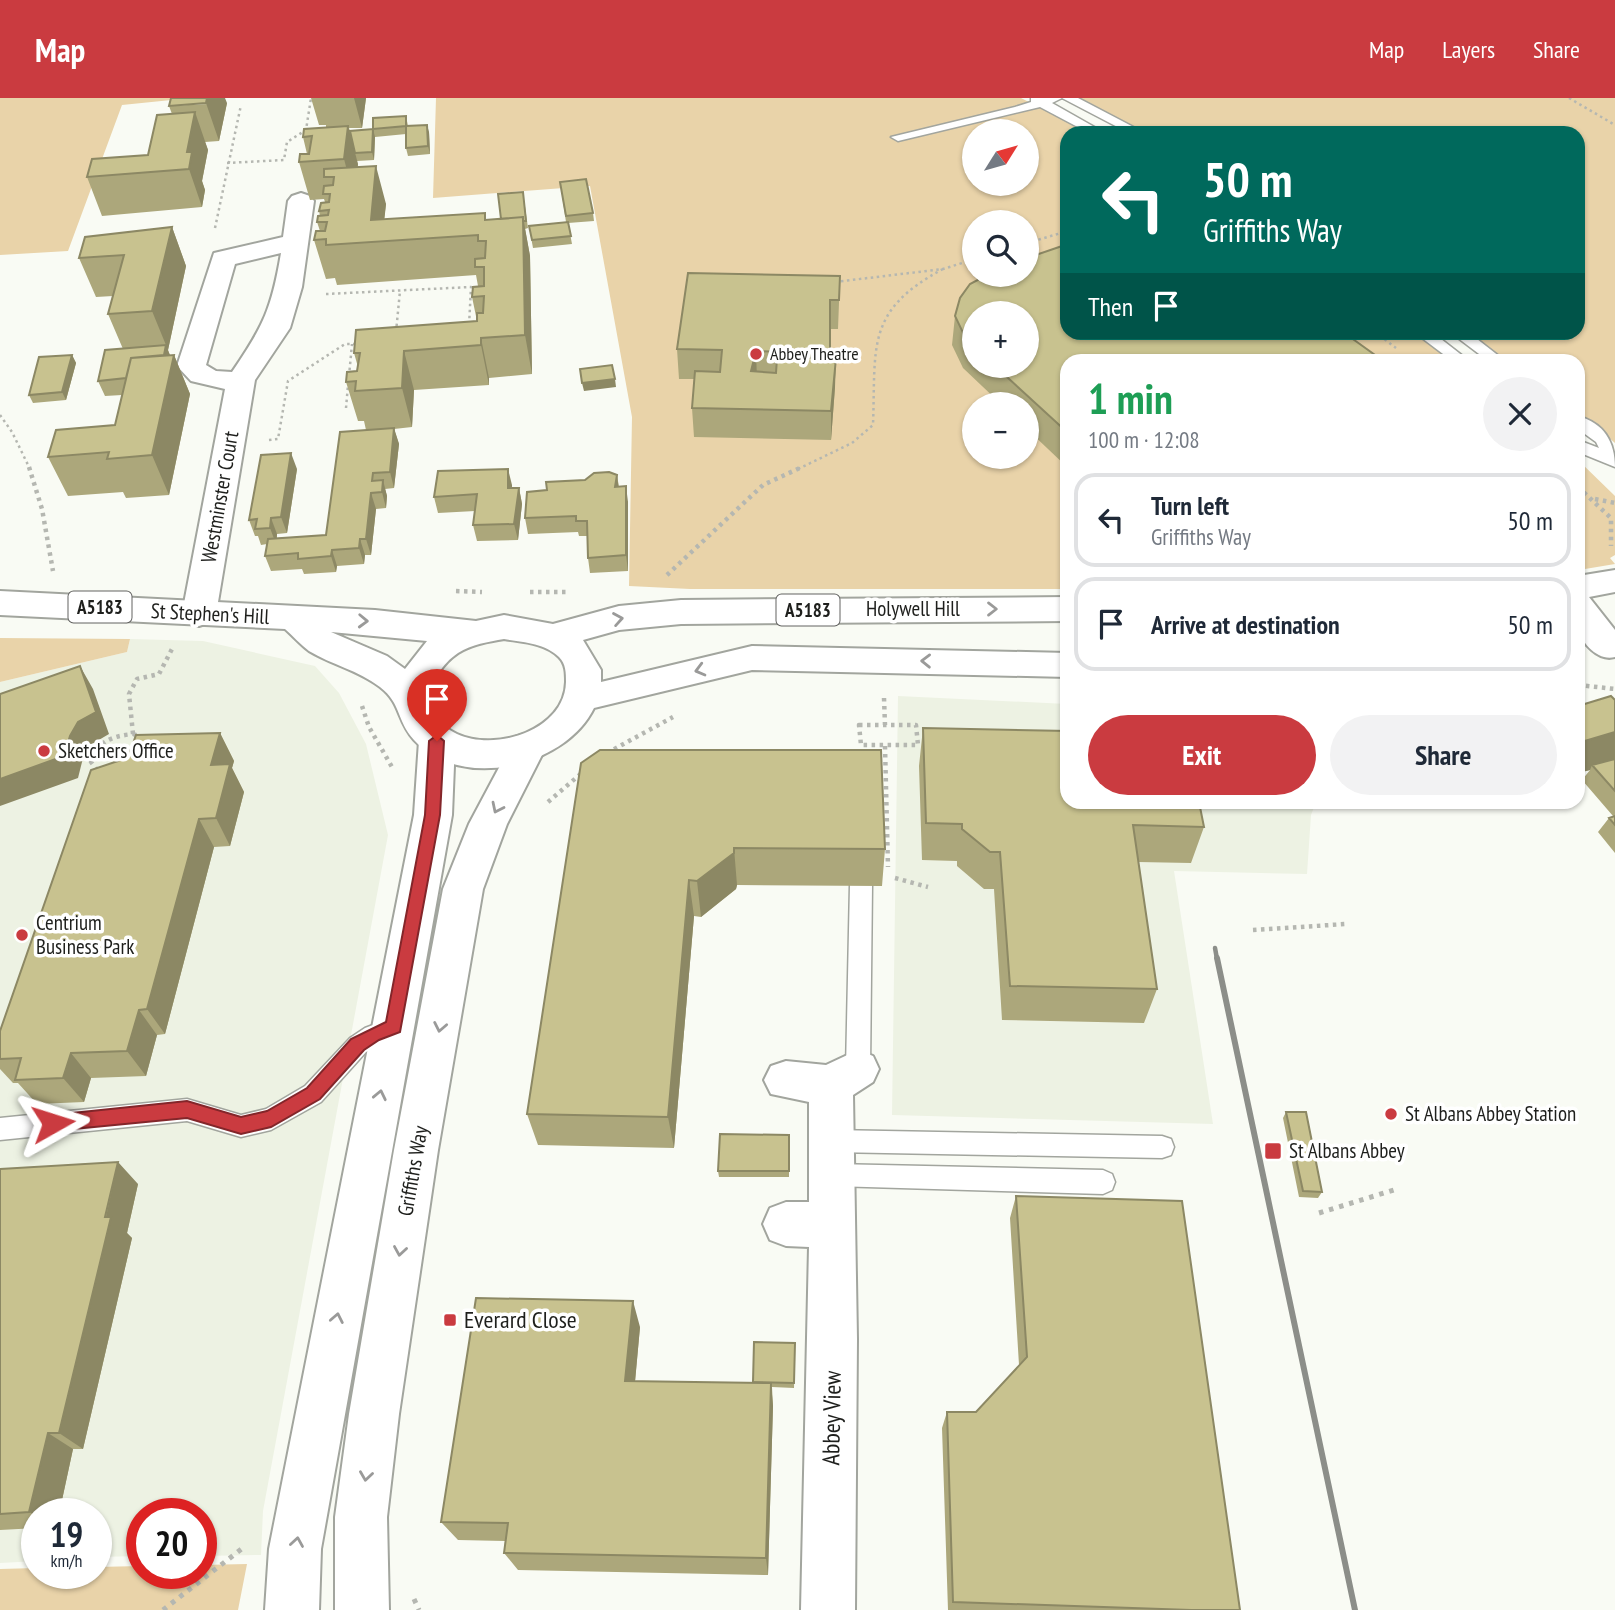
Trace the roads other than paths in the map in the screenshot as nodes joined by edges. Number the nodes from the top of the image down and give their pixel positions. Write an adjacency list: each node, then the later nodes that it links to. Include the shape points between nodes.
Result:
1 (1056, 98): 3 (lane)
2 (1068, 98): 5 (lane)
3 (1036, 100): 4 (lane); 6 (lane)
4 (1086, 126)
5 (1125, 126)
6 (898, 137)
7 (301, 201): 8 (street, Westminster Court)
8 (294, 242): 13 (street, Westminster Court, via 289,287 276,328); 13 (street, via 223,259 191,366 217,382)
9 (1431, 340): 11 (lane)
10 (1468, 340): 12 (lane)
11 (1451, 354)
12 (1488, 354)
13 (241, 380): 21 (street, Westminster Court)
14 (1585, 426): 16 (lane, via 1603,439)
15 (1585, 448): 16 (lane)
16 (1613, 460)
17 (1615, 581): 18 (street)
18 (1585, 586)
19 (0, 603): 21 (street, St Stephen's Hill / A5183)
20 (1060, 609): 25 (street, Holywell Hill / A5183, one-way to 20, via 619,618 681,612)
21 (199, 614): 23 (street, St Stephen's Hill / A5183)
22 (1585, 617): 26 (street)
23 (295, 619): 24 (street, St Stephen's Hill / A5183, one-way to 24); 28 (street, St Stephen's Hill, via 321,642 375,665)
24 (475, 632): 25 (street, A5183, via 520,627); 28 (street, A5183, via 440,649 417,674)
25 (552, 636): 29 (street, A5183, via 581,659)
26 (1604, 650)
27 (1060, 665): 29 (street, one-way to 29, via 752,658 621,693)
28 (411, 692): 30 (street, via 413,714)
29 (584, 698): 31 (street, via 567,724)
30 (437, 741): 31 (street, via 477,754); 33 (street, via 433,815)
31 (528, 747): 42 (street, Griffiths Way, one-way to 42, via 488,824 463,889 374,1415 361,1517)
32 (861, 885): 34 (lane)
33 (394, 1027): 35 (lane, via 358,1045 313,1094 271,1119 241,1126 187,1110); 41 (street, one-way to 33, via 295,1549)
34 (825, 1078): 37 (street, Abbey View)
35 (0, 1129)
36 (1162, 1147): 37 (lane)
37 (832, 1158): 38 (lane); 40 (street, Abbey View)
38 (1104, 1182)
39 (786, 1224): 40 (street)
40 (833, 1225): 43 (street, Abbey View)
41 (292, 1610)
42 (362, 1610)
43 (828, 1610)

